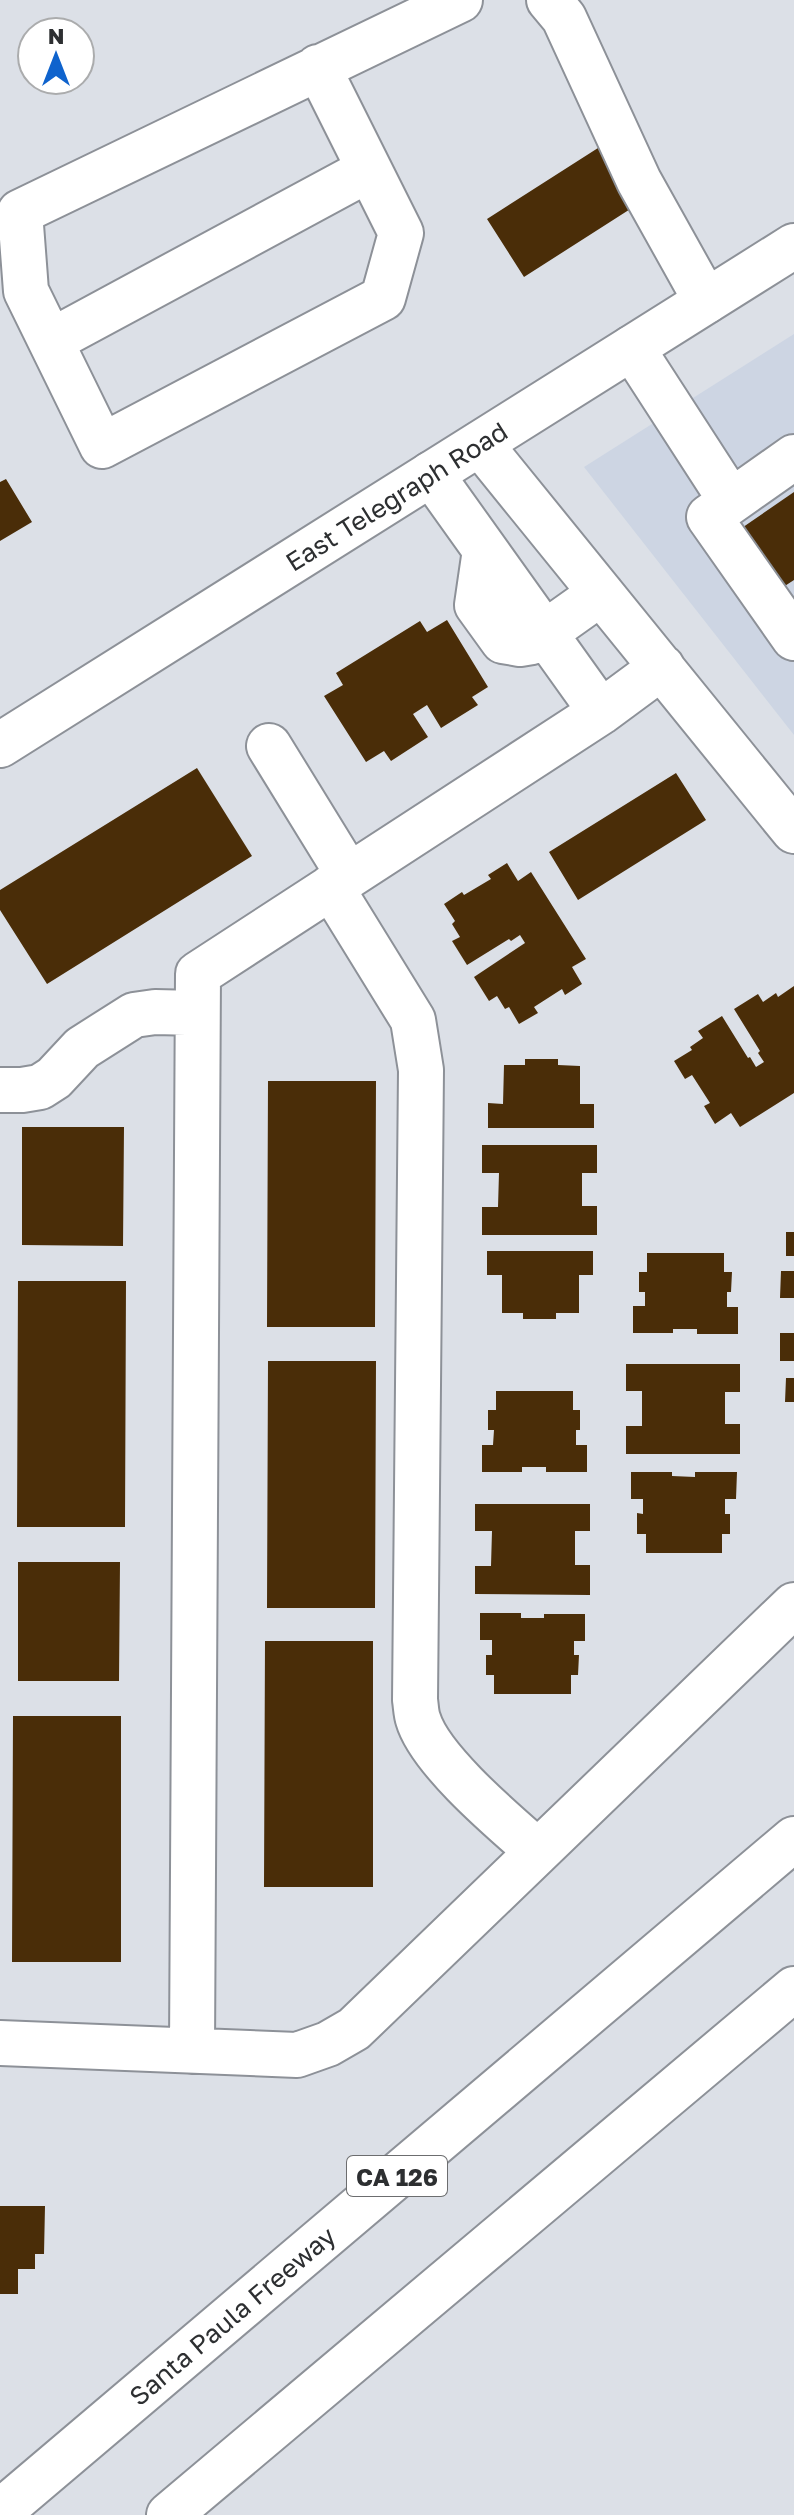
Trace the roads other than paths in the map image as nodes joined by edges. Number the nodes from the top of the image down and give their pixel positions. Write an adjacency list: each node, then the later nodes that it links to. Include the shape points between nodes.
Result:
1 (460, 0): 3 (main road)
2 (549, 0): 6 (main road, via 564,18 639,181)
3 (318, 67): 4 (main road); 7 (main road, via 20,212 26,291)
4 (368, 170): 7 (main road); 7 (main road, via 401,233 383,298 102,446)
5 (794, 246): 6 (main road, East Telegraph Road)
6 (706, 301): 8 (main road, East Telegraph Road)
7 (51, 341)
8 (632, 348): 9 (main road, East Telegraph Road); 12 (main road)
9 (480, 444): 11 (main road, East Telegraph Road); 13 (main road)
10 (794, 457): 12 (main road)
11 (431, 474): 14 (main road, via 485,550 477,605 503,641 532,642); 18 (main road, East Telegraph Road)
12 (731, 501): 15 (main road, via 709,517)
13 (601, 593): 14 (main road); 16 (main road)
14 (545, 633): 17 (main road)
15 (794, 638)
16 (662, 667): 17 (main road); 20 (main road)
17 (601, 712): 21 (main road)
18 (0, 745)
19 (269, 746): 21 (main road)
20 (794, 831)
21 (340, 882): 22 (main road, via 198,974); 28 (main road, via 413,1020 421,1070 418,1721 483,1804)
22 (197, 1013): 23 (main road, via 134,1015); 31 (main road)
23 (82, 1048): 24 (main road); 25 (main road, via 40,1087)
24 (0, 1062)
25 (0, 1090)
26 (794, 1605): 28 (main road)
27 (794, 1839): 32 (main road, Santa Paula Freeway / CA 126)
28 (536, 1850): 31 (main road, via 354,2029 297,2055)
29 (794, 1989): 33 (main road)
30 (0, 2043): 31 (main road)
31 (192, 2051)
32 (0, 2512)
33 (169, 2515)

